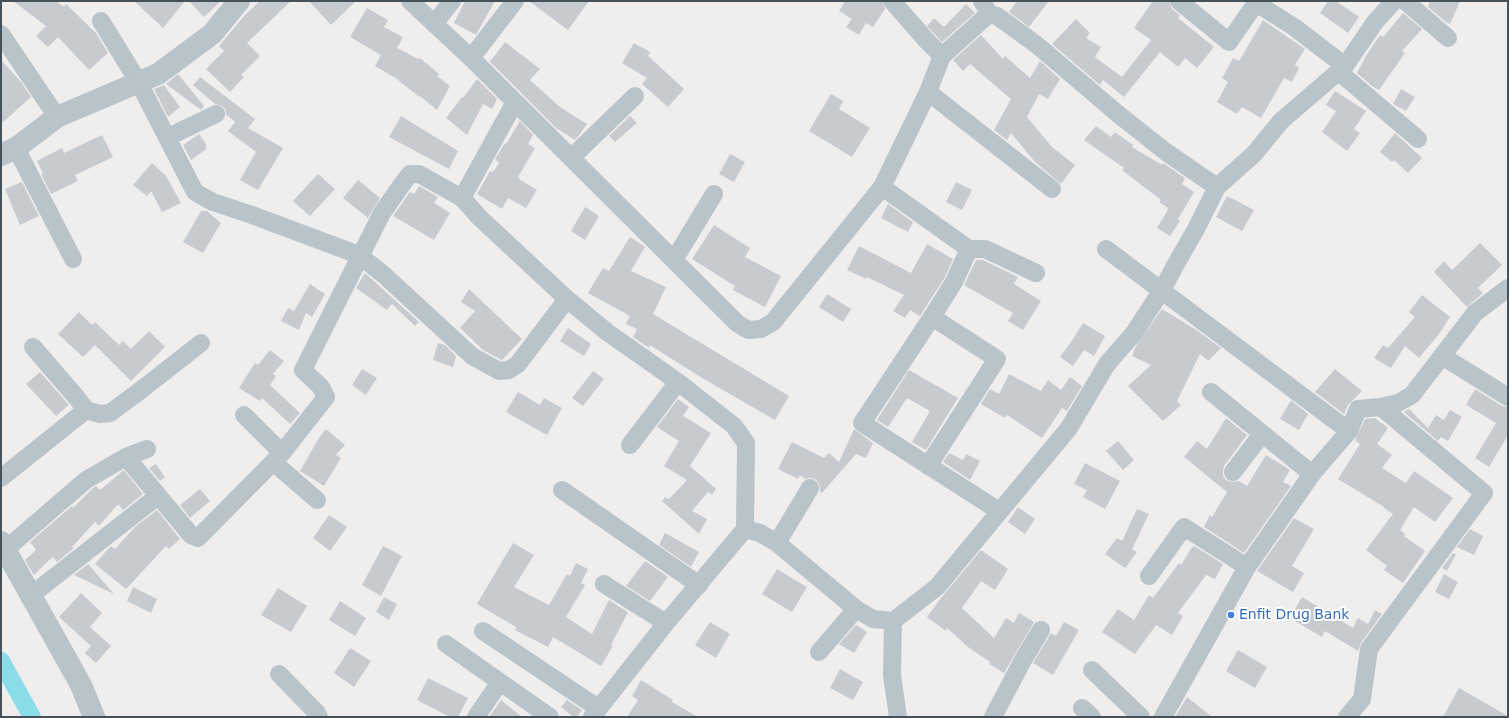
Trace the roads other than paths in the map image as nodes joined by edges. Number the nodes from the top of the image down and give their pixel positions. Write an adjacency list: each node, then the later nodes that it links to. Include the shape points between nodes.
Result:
1 (239, 1): 17 (street, via 212,34 158,74)
2 (410, 1): 11 (street)
3 (452, 1): 11 (street)
4 (515, 1): 15 (street)
5 (892, 1): 14 (street)
6 (1178, 1): 16 (street, via 1229,42 1256,3 1294,27)
7 (1394, 1): 16 (street, via 1375,22)
8 (1404, 1): 13 (street)
9 (986, 8): 14 (street); 27 (street, via 1037,45 1166,152)
10 (101, 21): 17 (street)
11 (434, 24): 15 (street)
12 (1, 34): 22 (street)
13 (1448, 38)
14 (942, 56): 18 (street)
15 (471, 58): 20 (street)
16 (1342, 69): 24 (street); 27 (street, via 1281,122 1254,154)
17 (139, 83): 22 (street); 23 (street)
18 (928, 92): 28 (street); 29 (street)
19 (635, 96): 26 (street)
20 (514, 102): 26 (street); 31 (street)
21 (216, 114): 23 (street)
22 (58, 117): 25 (street)
23 (168, 137): 34 (street, via 195,192 213,202)
24 (1418, 139)
25 (9, 151): 35 (street)
26 (571, 158): 36 (street)
27 (1217, 187): 39 (street)
28 (882, 188): 32 (street); 36 (street, via 772,322 761,329 748,330 737,323)
29 (1052, 190)
30 (714, 194): 36 (street)
31 (462, 198): 34 (street, via 419,174 410,174 382,212); 40 (street)
32 (969, 249): 37 (street, via 985,249); 41 (street, via 954,282)
33 (1106, 249): 39 (street)
34 (359, 255): 40 (street, via 472,356 500,372 518,364); 56 (street, via 303,370 321,388 326,397)
35 (73, 258)
36 (674, 260)
37 (1036, 273)
38 (1508, 288): 44 (street, via 1476,313)
39 (1162, 290): 51 (street); 65 (street, via 1134,333 1107,364 1069,428)
40 (567, 299): 45 (street, via 607,332)
41 (932, 317): 57 (street, via 997,358); 57 (street, via 862,423)
42 (201, 342): 49 (street, via 110,413 100,414)
43 (32, 347): 49 (street)
44 (1442, 356): 47 (street); 48 (street, via 1412,395 1398,403)
45 (678, 382): 53 (street); 66 (street, via 734,426 746,444)
46 (1211, 392): 52 (street)
47 (1508, 397)
48 (1381, 407): 51 (street, via 1358,410); 93 (street, via 1484,493 1369,649 1362,699)
49 (86, 410): 60 (street)
50 (244, 414): 56 (street)
51 (1349, 431): 59 (street)
52 (1262, 434): 58 (street); 59 (street)
53 (630, 445)
54 (147, 449): 55 (street)
55 (126, 457): 63 (street); 68 (street, via 86,480)
56 (278, 457): 63 (street, via 198,538 191,535); 64 (street)
57 (928, 466): 65 (street)
58 (1233, 472)
59 (1312, 474): 69 (street)
60 (1, 478)
61 (810, 488): 67 (street)
62 (562, 490): 72 (street)
63 (158, 496): 73 (street)
64 (317, 500)
65 (999, 511): 75 (street, via 937,587)
66 (745, 529): 67 (street); 72 (street)
67 (777, 543): 74 (street)
68 (3, 546): 73 (street)
69 (1246, 567): 70 (street, via 1184,527); 92 (street)
70 (1149, 576)
71 (604, 584): 76 (street)
72 (699, 585): 76 (street)
73 (30, 596): 85 (street, via 81,685)
74 (856, 609): 75 (street, via 873,620); 80 (street)
75 (893, 621): 89 (street, via 892,675)
76 (666, 623): 84 (street)
77 (1041, 630): 90 (street)
78 (483, 631): 84 (street)
79 (446, 644): 83 (street)
80 (819, 652)
81 (1092, 670): 91 (street)
82 (279, 674): 86 (street)
83 (500, 682): 87 (street); 88 (street)
84 (595, 713)
85 (94, 717)
86 (319, 717)
87 (476, 717)
88 (550, 717)
89 (898, 717)
90 (993, 717)
91 (1140, 717)
92 (1162, 717)
93 (1347, 717)

